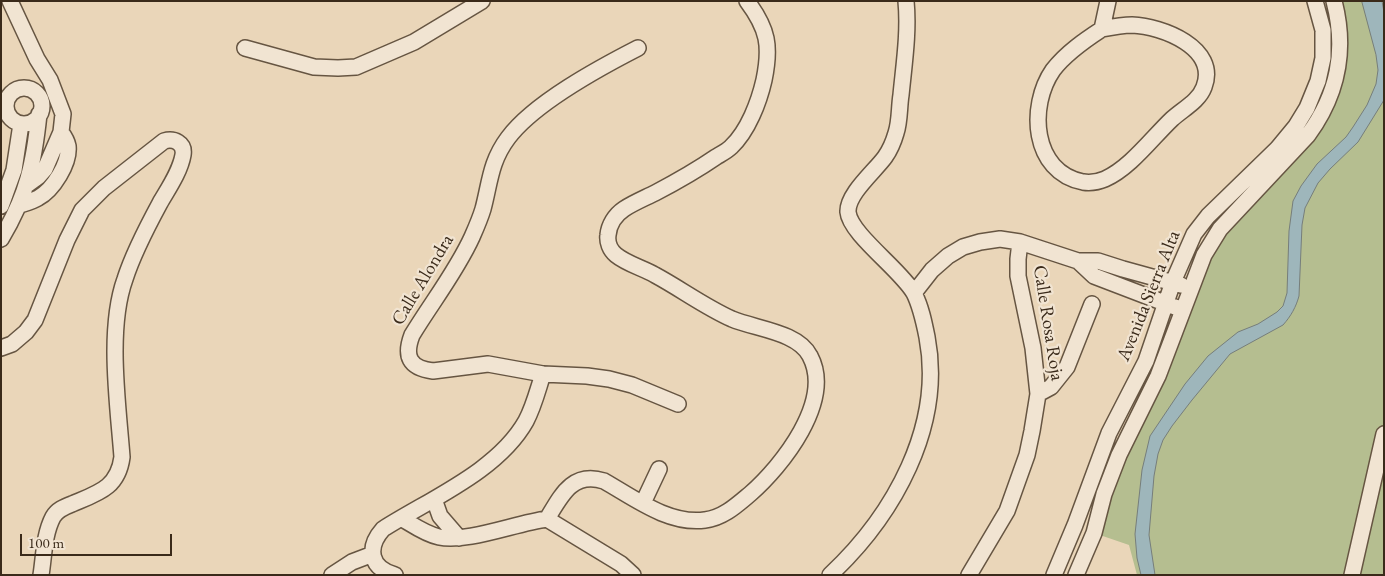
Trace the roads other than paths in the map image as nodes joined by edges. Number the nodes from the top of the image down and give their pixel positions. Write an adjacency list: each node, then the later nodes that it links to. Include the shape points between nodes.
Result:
1 (10, 1): 14 (street, via 57,97 63,114)
2 (482, 1): 9 (street, via 414,42 356,67 314,67)
3 (746, 1): 38 (street, via 763,28 769,50 762,87 744,130 731,147 623,209 610,224 608,244 617,256 718,312 796,342 810,355 815,368 814,397 788,454 768,478 735,507 708,520 693,521 677,519)
4 (906, 1): 25 (street, via 908,21 897,132 886,155 851,200 848,212 856,230)
5 (1108, 1): 8 (street)
6 (1315, 1): 22 (street, Avenida Sierra Alta, via 1323,30 1322,58 1318,81 1307,108 1277,149 1208,216 1194,234)
7 (1334, 1): 24 (street, Avenida Sierra Alta, via 1340,22 1341,47 1334,87 1326,106 1308,135 1220,228 1204,255)
8 (1102, 29): 8 (street, via 1133,25 1172,34 1198,52 1204,64 1205,85 1200,95 1116,172 1104,180 1081,182 1066,176 1048,157 1037,123 1039,103 1054,69 1079,44)
9 (245, 48)
10 (638, 48): 30 (street, Calle Alondra, via 550,100 525,119 508,138 489,176 483,210 471,238 408,345 411,362 424,370 488,364)
11 (6, 98): 12 (street, via 26,88 36,93 41,103); 13 (street, via 10,117)
12 (39, 114): 13 (street, via 32,122); 15 (street)
13 (21, 124): 17 (street, via 14,170)
14 (61, 132): 15 (street, via 45,169); 16 (street, via 68,144 62,171 48,191)
15 (27, 185): 16 (street)
16 (20, 205): 18 (street)
17 (1, 206)
18 (1, 238)
19 (1020, 242): 20 (street); 25 (street, via 1000,240 963,247 932,270); 31 (street, Calle Rosa Roja, via 1018,276 1033,348)
20 (1078, 261): 21 (street, via 1098,261); 23 (street, via 1094,276)
21 (1123, 269): 22 (street); 23 (street)
22 (1173, 282): 24 (street); 27 (street, Avenida Sierra Alta)
23 (1118, 285): 27 (street)
24 (1191, 289): 28 (street, Avenida Sierra Alta)
25 (914, 292): 47 (street, via 929,350 931,382 926,420 908,470 884,515)
26 (1092, 304): 31 (street, via 1067,367 1051,387)
27 (1166, 304): 28 (street); 35 (street, Avenida Sierra Alta, via 1146,361 1109,433)
28 (1183, 310): 36 (street, Avenida Sierra Alta, via 1158,376 1129,431)
29 (1, 348): 43 (street, via 12,344 35,320 82,210 104,188 164,141 173,140 180,144 183,152 178,169 124,280 118,307 116,371 122,457 117,477 108,487 61,508 54,517 46,539)
30 (542, 374): 32 (street, Calle Alondra, via 609,379); 37 (street, via 526,422 514,437 481,469)
31 (1038, 394): 48 (street, Calle Rosa Roja, via 1027,455 1007,511)
32 (678, 404)
33 (1384, 434): 51 (street)
34 (659, 469): 38 (street)
35 (1088, 488): 36 (street); 49 (street, Avenida Sierra Alta)
36 (1104, 494): 50 (street, Avenida Sierra Alta, via 1094,533)
37 (434, 499): 39 (street); 41 (street, via 440,516)
38 (644, 503): 40 (street, via 604,481 584,478 571,484)
39 (401, 518): 41 (street, via 422,531 440,537); 42 (street, via 377,536)
40 (547, 519): 41 (street); 46 (street, via 621,564)
41 (459, 538)
42 (372, 554): 44 (street); 45 (street, via 380,568)
43 (41, 575)
44 (332, 575)
45 (395, 575)
46 (633, 575)
47 (830, 575)
48 (969, 575)
49 (1054, 575)
50 (1076, 575)
51 (1352, 575)

